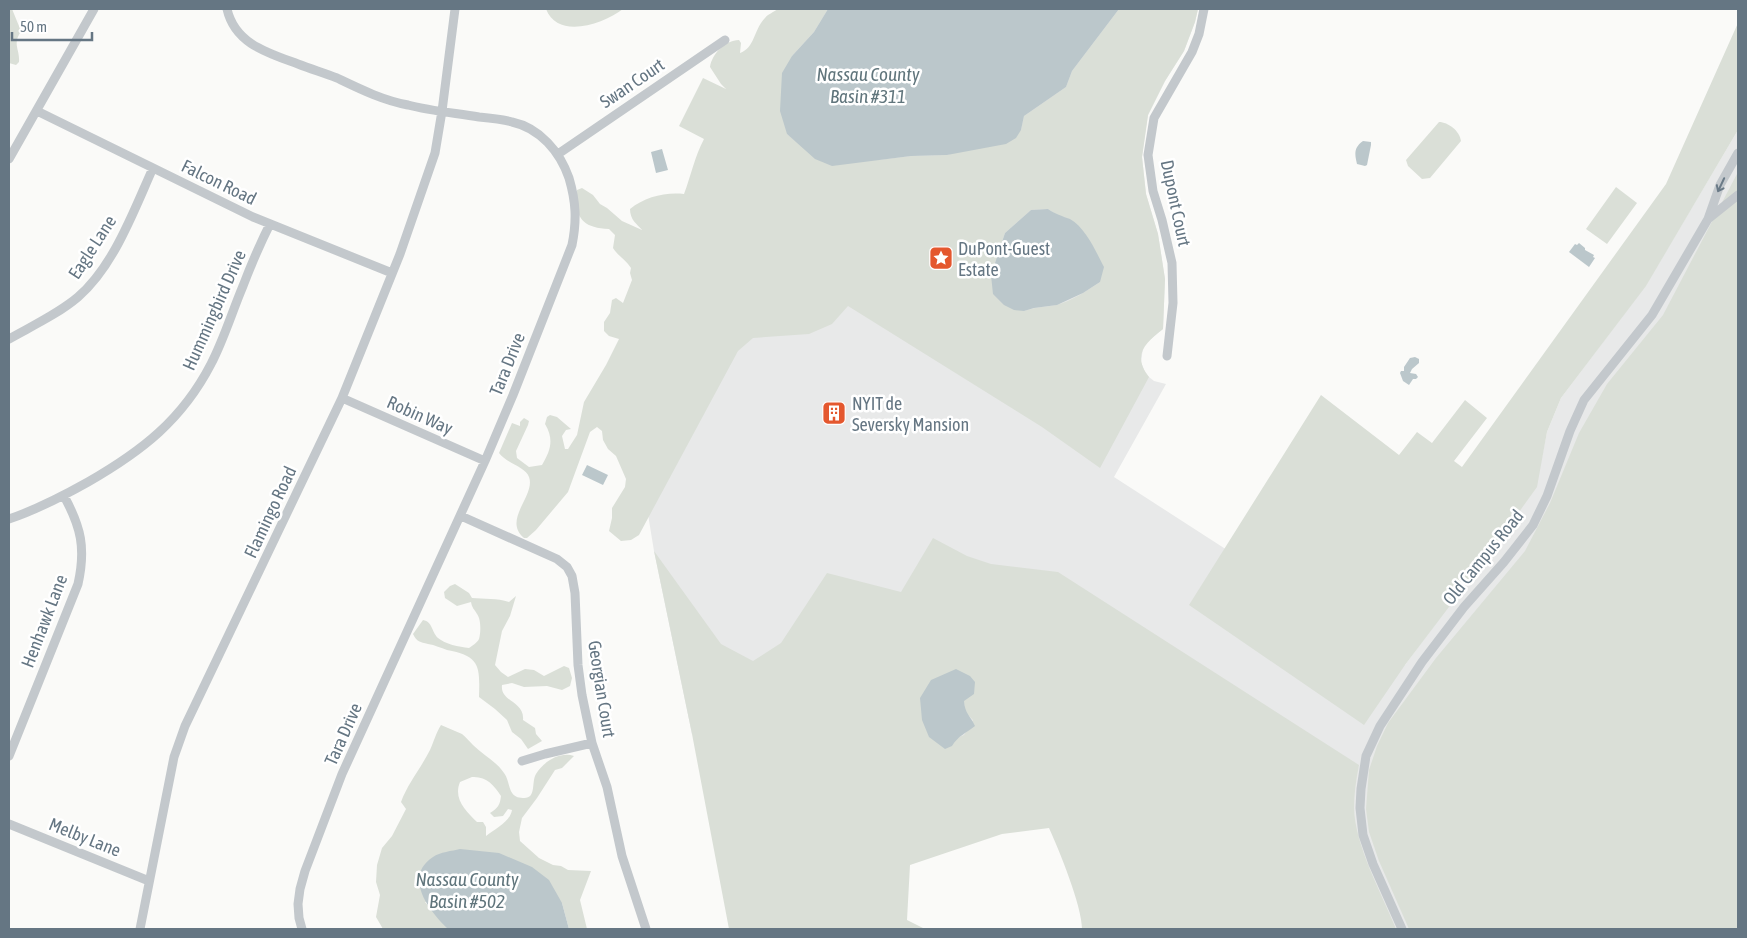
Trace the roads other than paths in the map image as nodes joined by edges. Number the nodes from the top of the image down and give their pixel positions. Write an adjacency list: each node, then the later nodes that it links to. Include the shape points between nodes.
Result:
1 (94, 9): 7 (street)
2 (227, 9): 6 (street, Tara Drive, via 239,34 248,43 271,54 381,98)
3 (455, 9): 6 (street, Flamingo Road)
4 (1204, 9): 17 (street, Dupont Court, via 1192,52 1154,118 1148,156 1153,191 1172,263 1173,303)
5 (725, 40): 9 (street, Swan Court)
6 (442, 111): 9 (street, Tara Drive, via 514,122 538,133); 15 (street, Flamingo Road, via 435,153)
7 (37, 112): 10 (street); 11 (street, Falcon Road)
8 (1738, 153): 13 (street, Old Campus Road, one-way to 13, via 1720,185)
9 (558, 154): 19 (street, Tara Drive, via 573,192 576,226 572,245)
10 (9, 160)
11 (153, 168): 14 (street, Falcon Road); 16 (street, Eagle Lane, via 117,244 96,278 78,297)
12 (1738, 195): 13 (street, Old Campus Road)
13 (1708, 219): 31 (street, Old Campus Road, via 1652,315 1584,400 1533,525 1422,662 1380,726 1366,756 1360,808 1363,835)
14 (270, 224): 15 (street, Falcon Road); 20 (street, Hummingbird Drive, via 223,339 195,392 145,446)
15 (392, 273): 18 (street, Flamingo Road)
16 (9, 339)
17 (1167, 356)
18 (342, 398): 19 (street, Robin Way); 27 (street, Flamingo Road, via 185,726 174,757)
19 (485, 461): 21 (street, Tara Drive)
20 (64, 496): 22 (street, Hummingbird Drive); 24 (street, Henhawk Lane, via 78,526 83,552 82,568)
21 (461, 516): 23 (street, Georgian Court, via 567,566 575,592 579,672); 29 (street, Tara Drive, via 342,774 305,871 298,904)
22 (9, 519)
23 (592, 743): 25 (street); 30 (street, Georgian Court, via 607,787 622,856)
24 (9, 756)
25 (522, 761)
26 (9, 824): 27 (street, Melby Lane)
27 (148, 881): 28 (street, Flamingo Road)
28 (140, 929)
29 (302, 929)
30 (646, 929)
31 (1402, 929)

